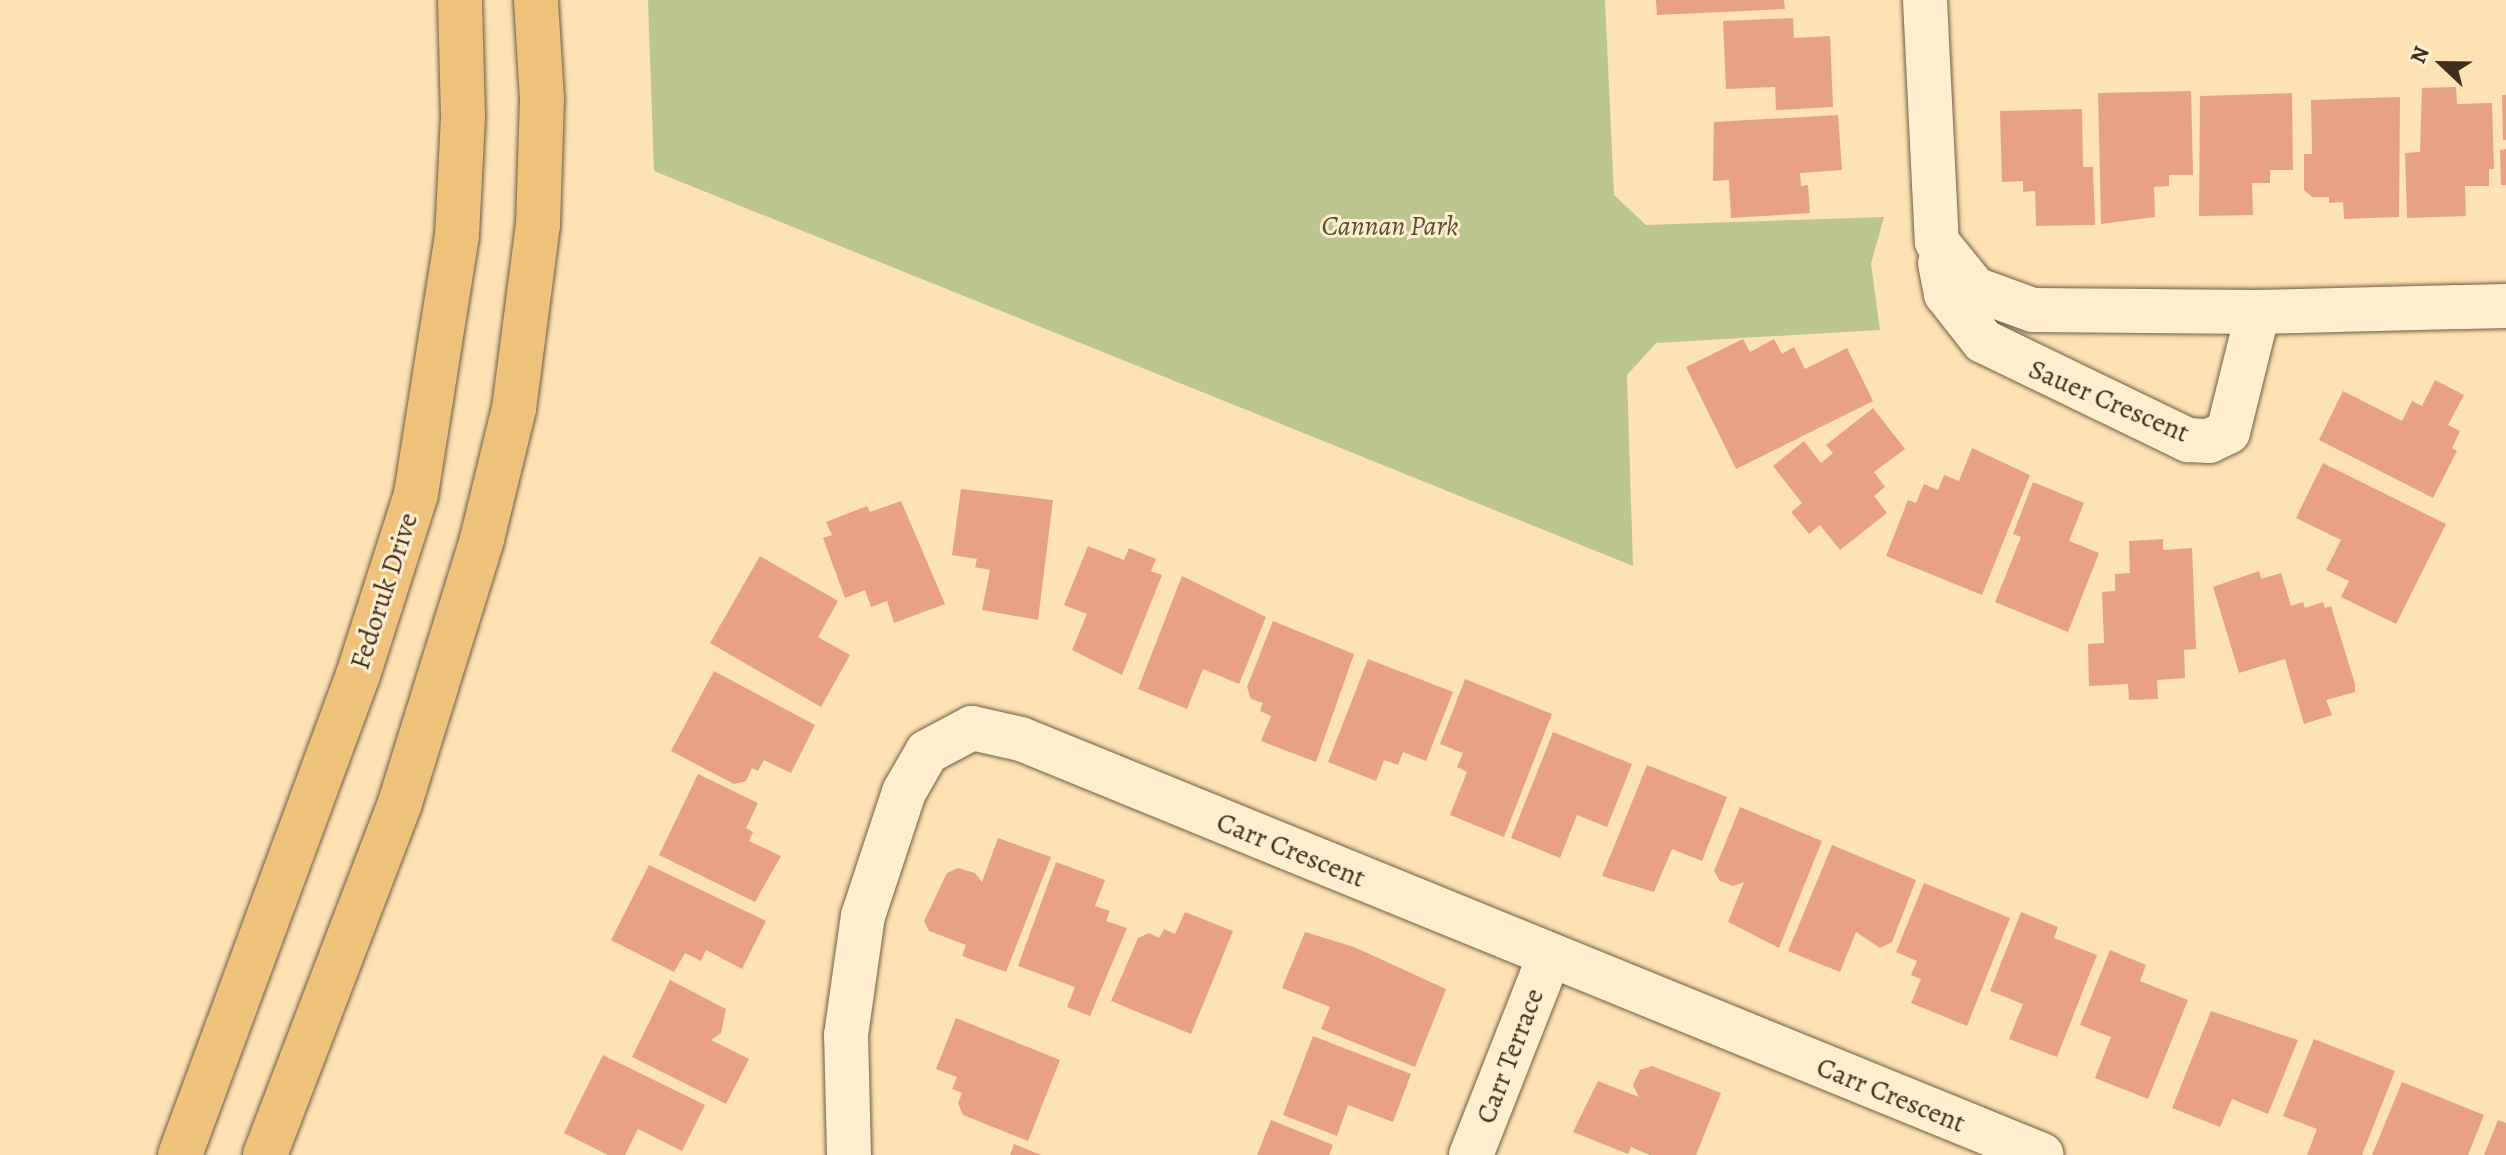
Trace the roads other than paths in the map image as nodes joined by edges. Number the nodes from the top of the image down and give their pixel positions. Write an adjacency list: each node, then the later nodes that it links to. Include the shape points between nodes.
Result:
1 (460, 0): 8 (main road, Fedoruk Drive, via 463,116 457,236 416,494 358,675)
2 (536, 0): 9 (main road, via 542,99 538,225 514,409 482,539 400,803)
3 (1925, 0): 4 (street, Sauer Crescent)
4 (1937, 242): 6 (street, via 1975,289 2033,310); 6 (street, Sauer Crescent, via 1946,294 1983,341 2188,440 2209,441 2228,432)
5 (2506, 306): 6 (street)
6 (2258, 312)
7 (1549, 957): 10 (street, Carr Crescent, via 1021,739 972,728 927,752 904,792 863,916 850,977 846,1035); 11 (street, Carr Terrace); 12 (street, Carr Crescent)
8 (180, 1155)
9 (265, 1155)
10 (849, 1155)
11 (1471, 1155)
12 (2042, 1155)

